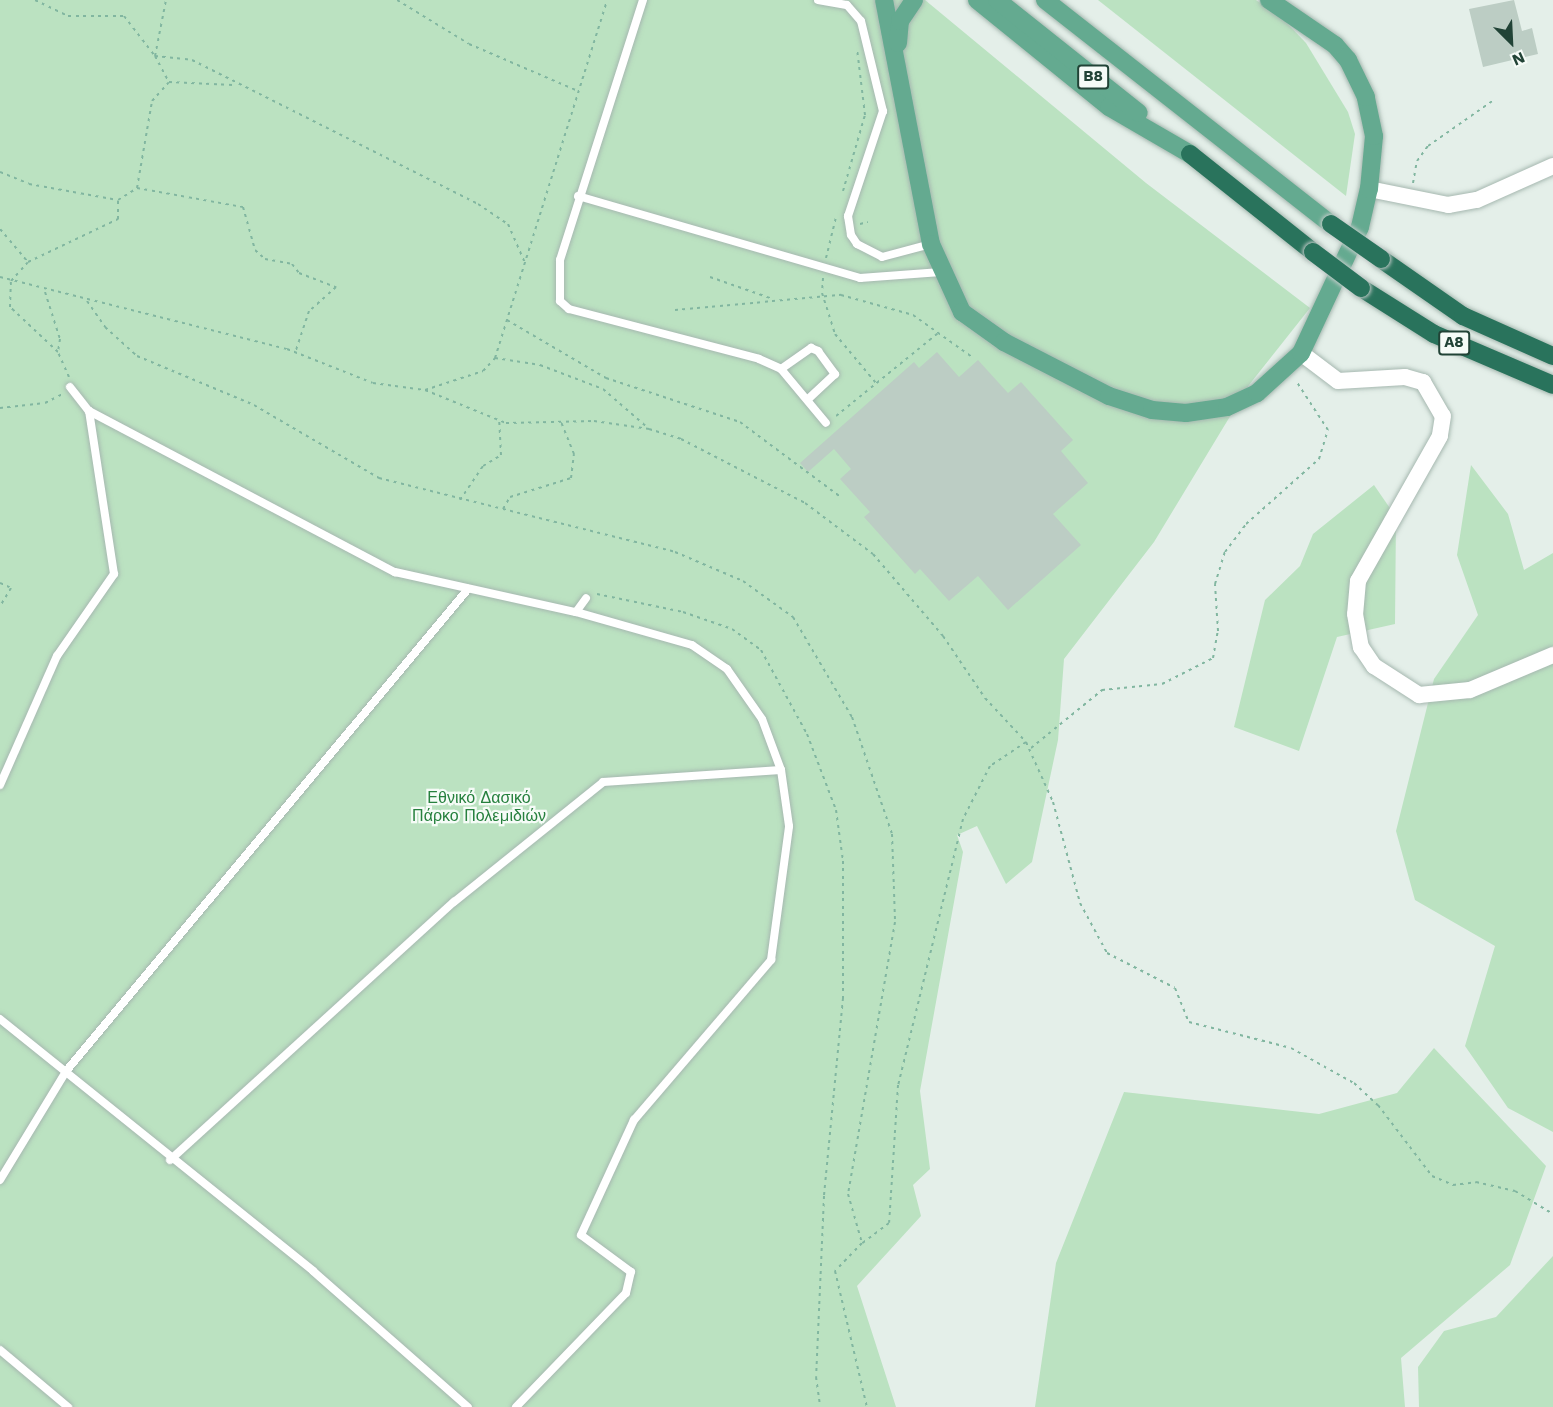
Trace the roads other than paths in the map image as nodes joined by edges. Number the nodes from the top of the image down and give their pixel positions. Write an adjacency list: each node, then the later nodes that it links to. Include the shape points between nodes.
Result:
1 (643, 0): 15 (lane)
2 (818, 0): 17 (lane, via 847,6 861,21 883,111 848,216 851,235 857,244 882,257)
3 (885, 0): 10 (main road)
4 (914, 0): 10 (main road, via 900,21)
5 (977, 0): 12 (main road, via 1109,106)
6 (997, 0): 12 (main road, B8)
7 (1045, 0): 11 (main road, B8)
8 (1056, 0): 11 (main road)
9 (1269, 0): 14 (main road, via 1335,45 1348,60 1366,97 1374,136)
10 (897, 59): 17 (main road)
11 (1166, 94): 16 (main road, B8)
12 (1190, 154): 20 (highway, B8, bridge)
13 (1553, 166): 14 (street, via 1477,200 1448,205)
14 (1369, 189): 21 (main road, via 1360,227)
15 (578, 196): 19 (lane, via 860,278); 23 (lane, via 560,260 560,301 569,309 759,359)
16 (1331, 224): 18 (highway, B8, bridge)
17 (931, 244): 19 (main road)
18 (1381, 259): 22 (highway, A8, via 1462,316)
19 (941, 272): 21 (main road, via 963,312 1004,342 1109,396 1152,410 1186,413 1227,406 1257,393)
20 (1361, 288): 24 (highway, A8, via 1434,334)
21 (1300, 353): 32 (street, via 1338,381 1405,377 1423,382 1443,416 1440,436 1358,581 1355,614 1361,647 1374,666 1419,695 1470,690)
22 (1553, 356)
23 (781, 369): 26 (lane); 26 (lane, via 811,348 818,351 835,374)
24 (1553, 386)
25 (70, 387): 27 (lane)
26 (808, 399): 28 (lane)
27 (89, 411): 29 (lane, via 395,572); 34 (lane, via 114,574 57,656)
28 (826, 423)
29 (468, 589): 31 (lane); 36 (lane)
30 (586, 598): 31 (lane)
31 (576, 612): 33 (lane, via 692,645 727,669 762,719)
32 (1553, 656)
33 (781, 770): 37 (lane, via 603,782 446,909); 42 (lane, via 789,826 771,960 634,1120 581,1235 631,1272 626,1293)
34 (0, 785)
35 (0, 1019): 36 (lane)
36 (67, 1070): 37 (lane); 38 (lane)
37 (170, 1160): 41 (lane, via 314,1271)
38 (0, 1180)
39 (0, 1350): 40 (lane)
40 (68, 1407)
41 (468, 1407)
42 (516, 1407)

